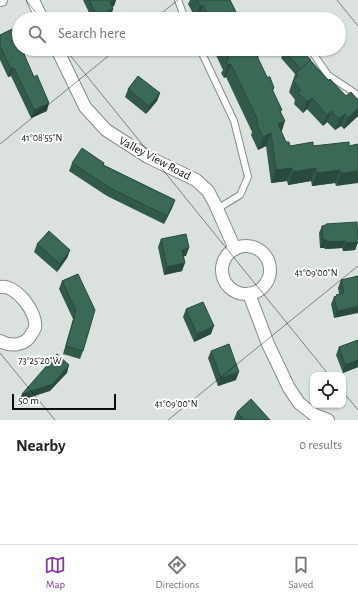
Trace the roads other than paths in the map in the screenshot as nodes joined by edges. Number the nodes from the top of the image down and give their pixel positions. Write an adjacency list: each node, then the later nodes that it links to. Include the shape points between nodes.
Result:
1 (33, 0): 3 (street)
2 (178, 0): 4 (lane)
3 (39, 12)
4 (182, 12)
5 (60, 56): 9 (street, Valley View Road, via 85,107 106,130 148,156 196,180 208,191)
6 (203, 56): 9 (lane, via 234,121 248,177 240,195)
7 (315, 56): 8 (lane, via 328,74)
8 (358, 95)
9 (217, 209): 10 (street, Valley View Road)
10 (238, 248): 12 (street, via 223,262 222,274 232,289); 12 (street, via 256,249 267,259 269,266 267,281)
11 (0, 287): 13 (street, via 11,289 25,300 34,317 35,328 30,337 22,343 14,345)
12 (249, 294): 14 (street, via 268,344 289,388 299,403 313,414)
13 (0, 341)
14 (328, 420)

